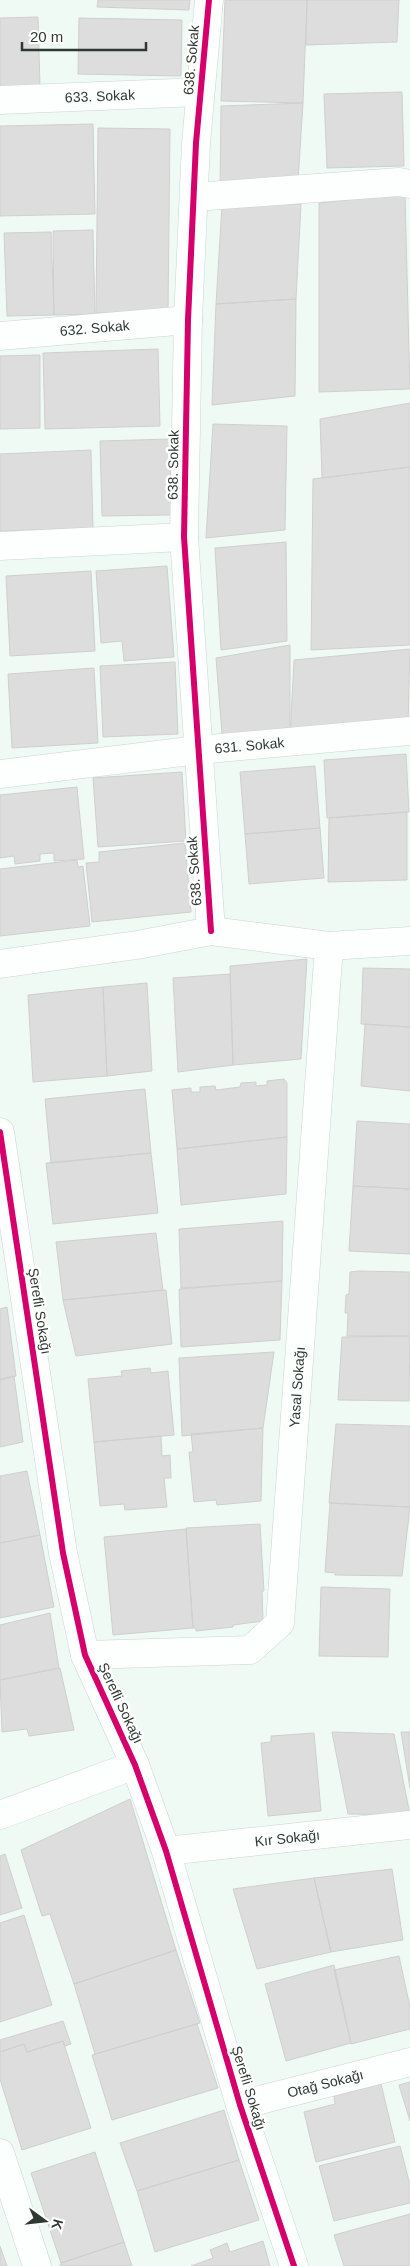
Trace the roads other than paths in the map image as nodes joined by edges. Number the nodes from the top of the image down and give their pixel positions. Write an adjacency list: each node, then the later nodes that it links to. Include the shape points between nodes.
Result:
1 (209, 0): 2 (street, 638. Sokak)
2 (200, 92): 3 (street, 633. Sokak); 5 (street, 638. Sokak)
3 (0, 100)
4 (410, 184): 5 (street, via 399,182)
5 (195, 197): 6 (street, 638. Sokak)
6 (188, 320): 7 (street, 632. Sokak); 8 (street, 638. Sokak)
7 (0, 336)
8 (184, 537): 9 (street); 11 (street, 638. Sokak)
9 (0, 546)
10 (410, 731): 11 (street, 631. Sokak)
11 (198, 750): 12 (street, 631. Sokak); 13 (street, 638. Sokak)
12 (0, 774)
13 (211, 931): 15 (street); 16 (street, via 138,945)
14 (410, 941): 15 (street)
15 (329, 946): 18 (street, Yasal Sokağı, via 280,1623 250,1650)
16 (0, 964)
17 (0, 1132): 18 (street, Şerefli Sokağı, via 63,1553)
18 (85, 1656): 19 (street, Şerefli Sokağı)
19 (136, 1765): 20 (street); 22 (street, Şerefli Sokağı)
20 (0, 1815)
21 (410, 1825): 22 (street, Kır Sokağı)
22 (166, 1851): 24 (street, Şerefli Sokağı)
23 (410, 2062): 24 (street, Otağ Sokağı)
24 (240, 2105): 27 (street, Şerefli Sokağı)
25 (0, 2153): 26 (street)
26 (37, 2266)
27 (294, 2266)

